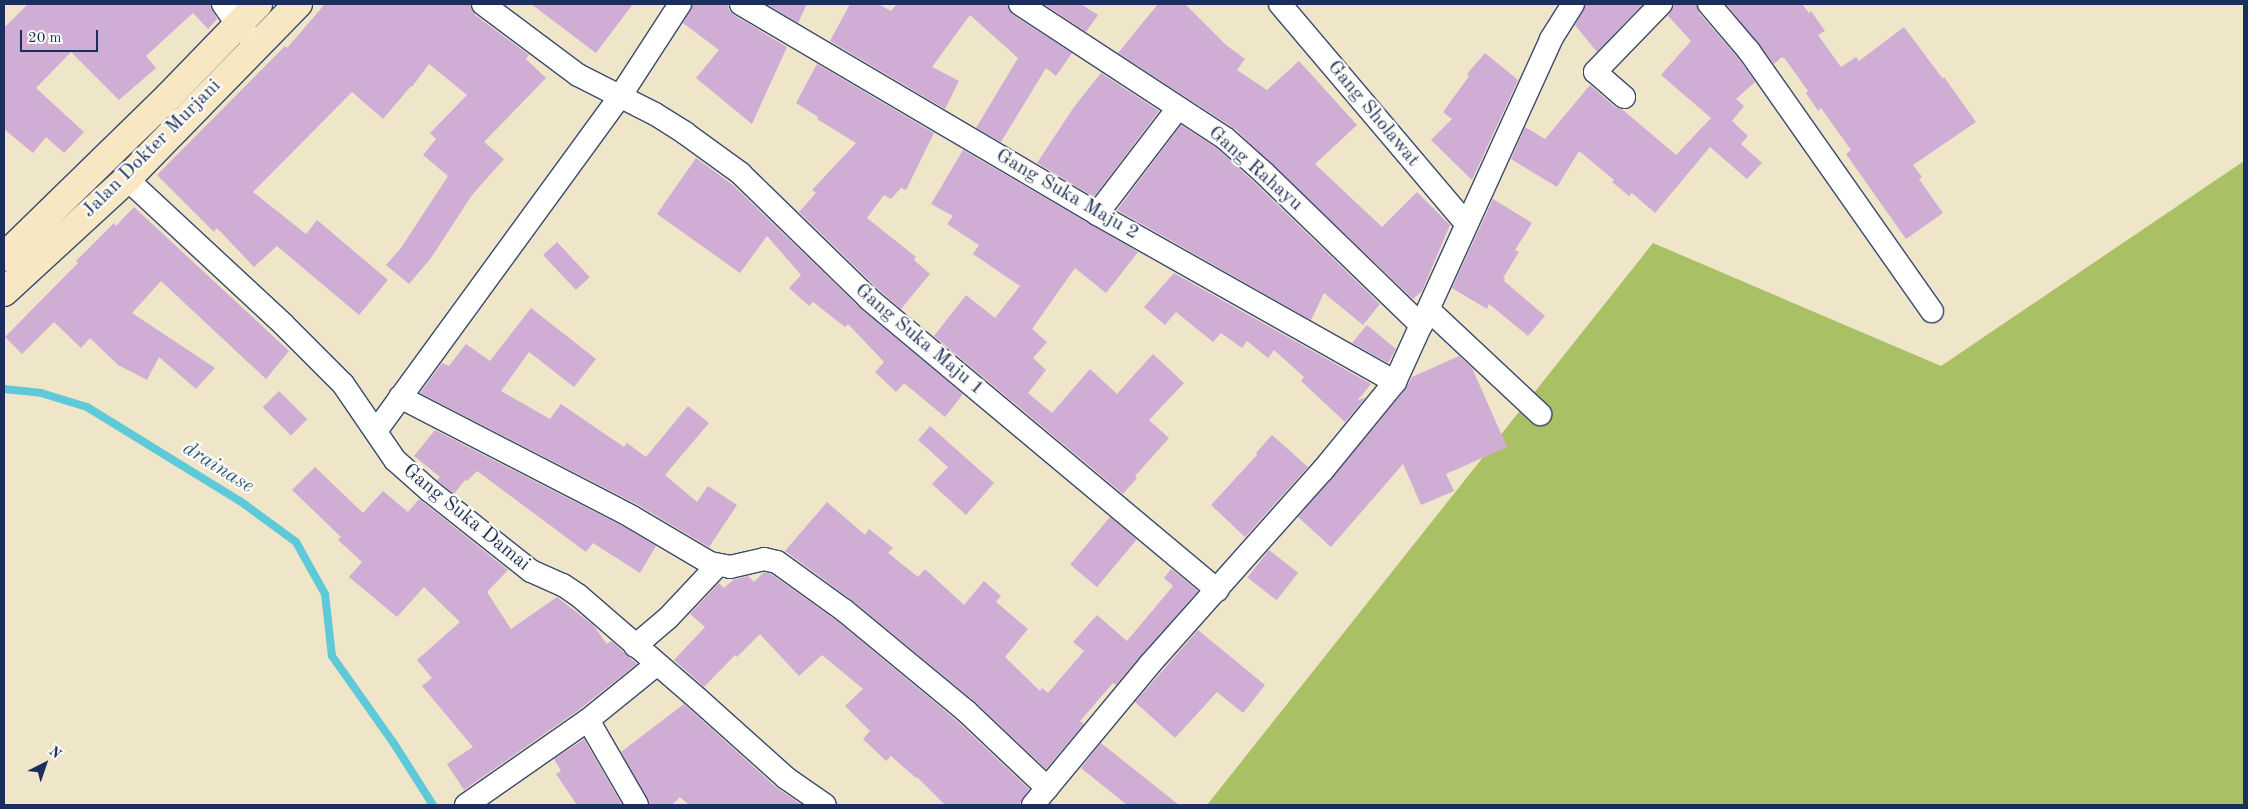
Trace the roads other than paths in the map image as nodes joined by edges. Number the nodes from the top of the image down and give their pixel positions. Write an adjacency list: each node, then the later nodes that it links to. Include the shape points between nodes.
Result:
1 (258, 4): 11 (main road, Jalan Dokter Murjani)
2 (298, 4): 12 (main road, Jalan Dokter Murjani)
3 (483, 4): 14 (street, Gang Suka Maju 1, via 578,75)
4 (680, 4): 14 (street)
5 (741, 4): 17 (street, Gang Suka Maju 2)
6 (1020, 4): 15 (street, Gang Rahayu)
7 (1280, 4): 18 (street, Gang Sholawat)
8 (1573, 4): 18 (street, via 1551,39)
9 (1661, 4): 13 (street, via 1595,72)
10 (1709, 4): 21 (street, via 1749,51)
11 (230, 14): 12 (street); 19 (main road, Jalan Dokter Murjani, via 169,96)
12 (256, 44): 16 (main road, Jalan Dokter Murjani)
13 (1624, 97)
14 (619, 98): 24 (street); 28 (street, Gang Suka Maju 1, via 655,114 740,173 869,299)
15 (1178, 108): 17 (street); 22 (street, Gang Rahayu, via 1226,139)
16 (127, 179): 20 (main road, Jalan Dokter Murjani); 26 (street, Gang Suka Damai, via 343,384)
17 (1097, 214): 23 (street, Gang Suka Maju 2)
18 (1466, 223): 22 (street)
19 (4, 257)
20 (4, 290)
21 (1932, 311)
22 (1425, 318): 23 (street); 25 (street, Gang Rahayu)
23 (1395, 382): 28 (street, via 1323,470)
24 (400, 397): 26 (street); 27 (street, via 632,516)
25 (1540, 414)
26 (376, 430): 29 (street, Gang Suka Damai, via 395,460 430,491 531,571 578,595)
27 (718, 566): 29 (street, via 668,618); 32 (street, via 730,567 764,559 777,562 845,611 966,711)
28 (1217, 590): 32 (street)
29 (635, 646): 30 (street, Gang Suka Damai)
30 (656, 665): 31 (street); 36 (street, Gang Suka Damai, via 786,778)
31 (588, 720): 33 (street); 35 (street)
32 (1040, 796)
33 (488, 799): 34 (street)
34 (466, 805)
35 (637, 805)
36 (825, 805)

